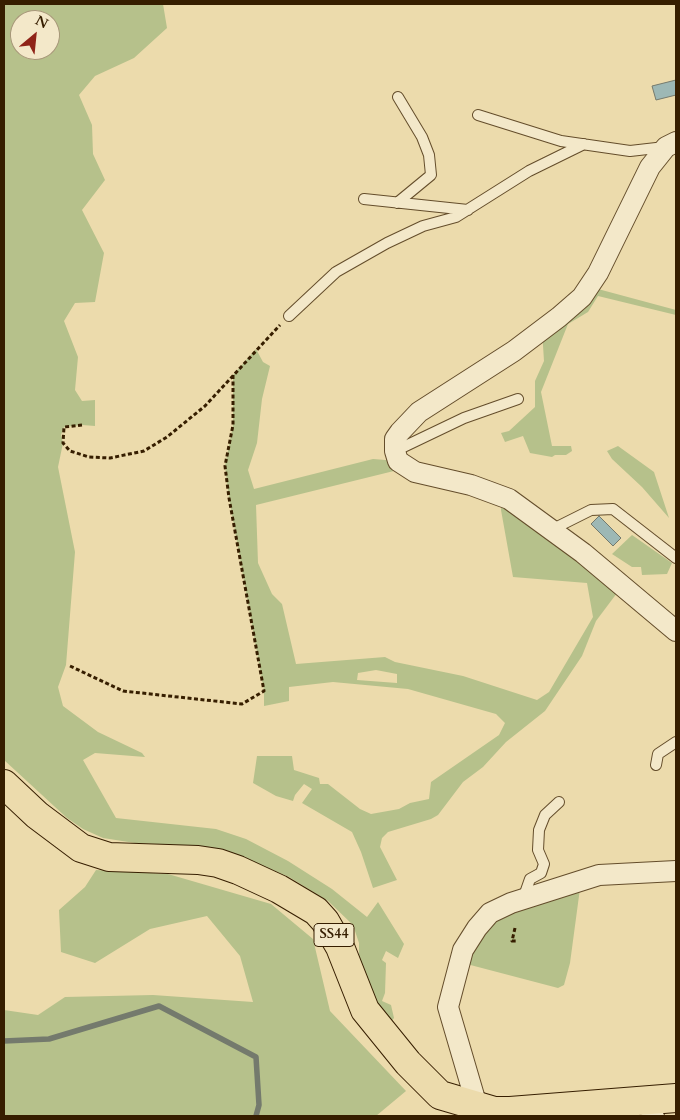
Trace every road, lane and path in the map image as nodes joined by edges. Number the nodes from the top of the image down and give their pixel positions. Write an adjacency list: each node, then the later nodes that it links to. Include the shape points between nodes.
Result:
1 (398, 97): 6 (lane, via 422,137 429,155 431,175)
2 (478, 115): 3 (lane, via 561,141)
3 (584, 144): 4 (lane, via 630,151); 7 (lane, via 529,171)
4 (671, 144): 12 (street, via 650,168 598,273 582,297 514,351 419,412 400,432)
5 (364, 199): 6 (lane)
6 (397, 202): 7 (lane)
7 (468, 210): 8 (lane, via 456,217 423,226 336,272)
8 (289, 316): 9 (path)
9 (233, 375): 11 (path, via 188,421 144,450 110,458 89,457 70,451 62,444 64,427); 16 (path, via 233,425 225,466 264,691 242,704 123,692)
10 (518, 399): 12 (lane, via 464,418)
11 (82, 425)
12 (395, 451): 13 (street, via 398,461 406,468 492,491 509,499)
13 (551, 530): 14 (lane, via 591,510 613,509); 15 (street)
14 (676, 558)
15 (676, 632)
16 (70, 666)
17 (676, 742): 18 (lane, via 658,754)
18 (656, 765)
19 (4, 784): 27 (main road, SS44, via 80,848 109,857 198,860 218,864 279,889 316,911 340,947 366,1010 391,1043 430,1088 452,1100)
20 (559, 802): 22 (lane, via 544,815 538,850 544,864 541,874 530,879)
21 (676, 871): 22 (street, via 599,875)
22 (523, 899): 27 (street, via 490,913 469,939 459,962 448,1008)
23 (515, 928): 24 (path, via 512,941)
24 (516, 941)
25 (676, 1098): 26 (main road, SS44)
26 (620, 1101): 27 (main road, SS44, via 510,1111); 28 (lane)
27 (476, 1106)
28 (659, 1116)

